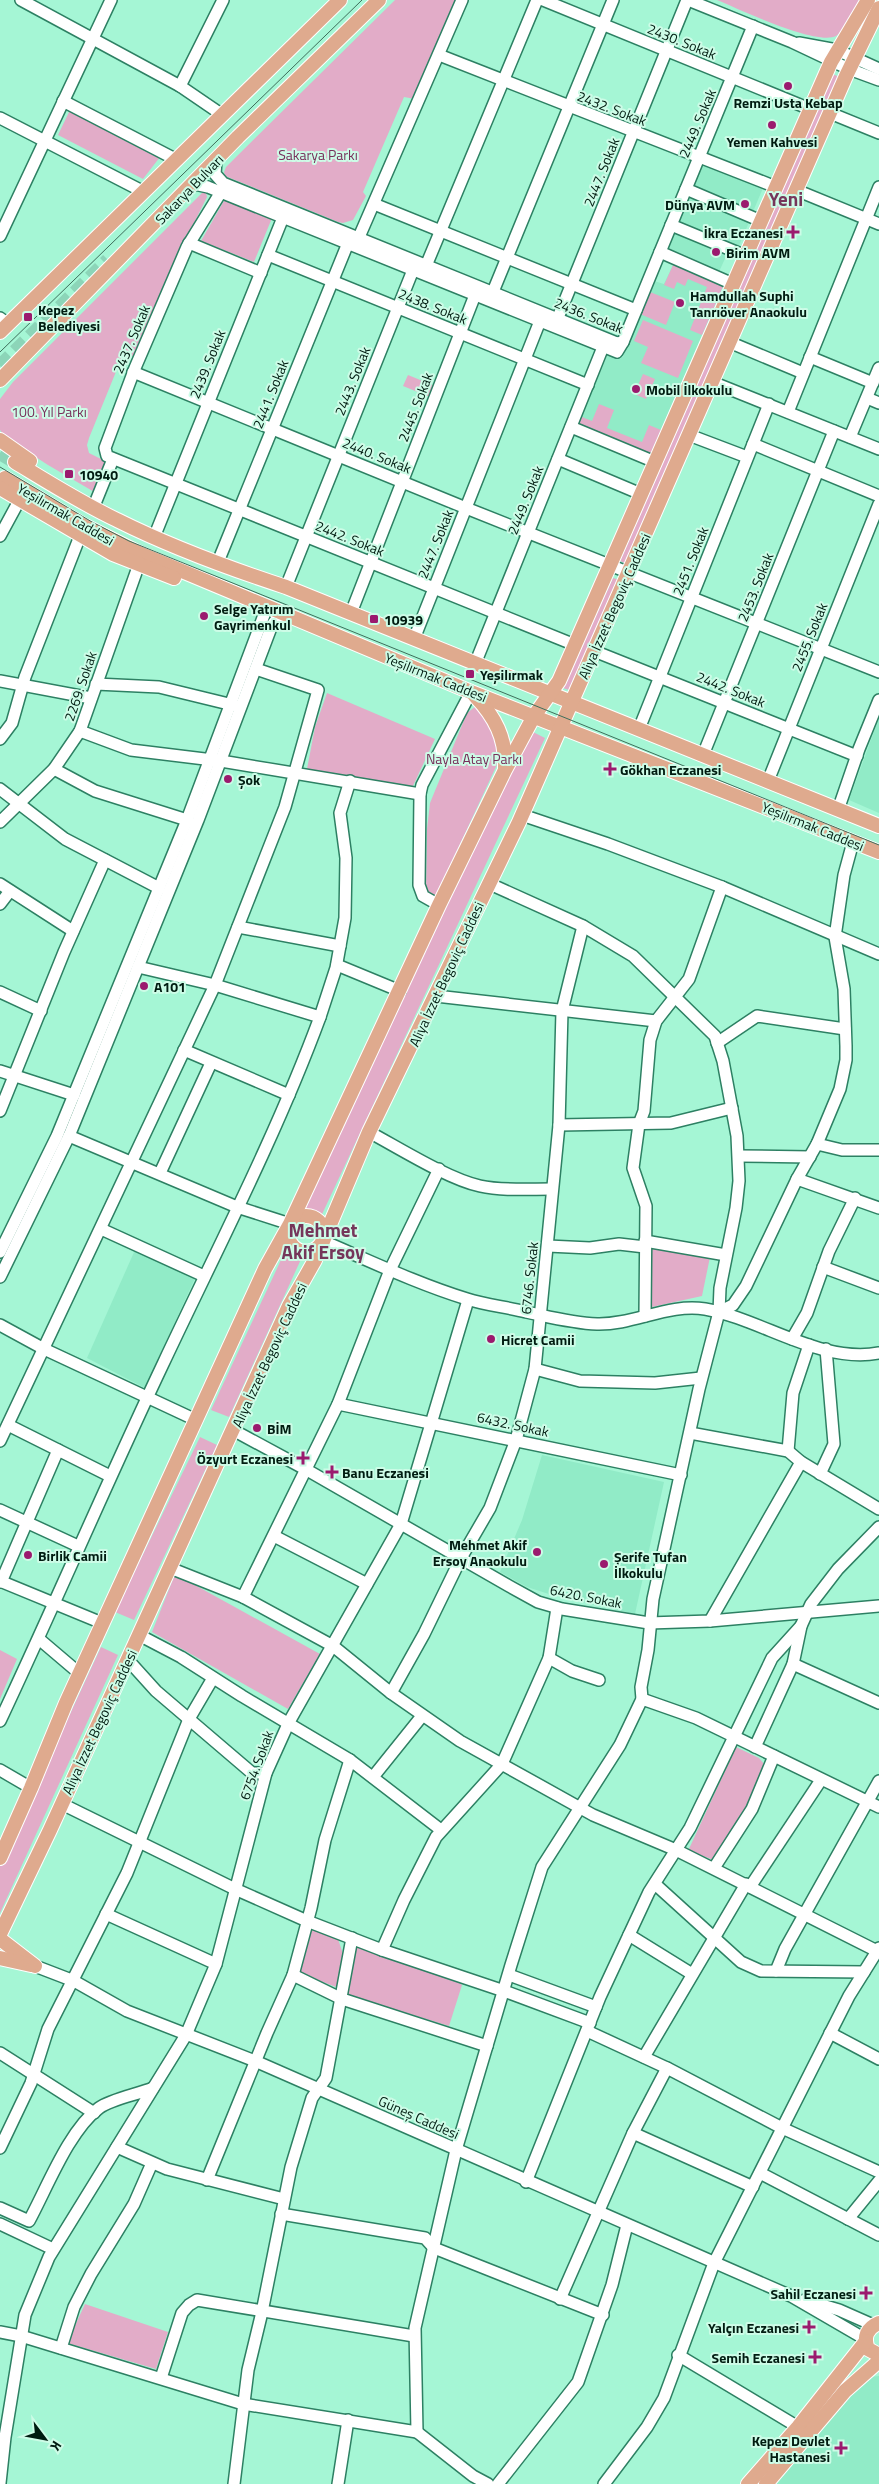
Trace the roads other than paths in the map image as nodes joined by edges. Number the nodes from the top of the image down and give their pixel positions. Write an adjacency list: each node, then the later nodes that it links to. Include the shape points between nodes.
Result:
1 (21, 0): 15 (street)
2 (111, 0): 15 (street)
3 (223, 0): 24 (street)
4 (340, 0): 29 (main road)
5 (379, 0): 33 (main road, Sakarya Bulvarı)
6 (462, 0): 17 (street, 2441. Sokak)
7 (537, 0): 23 (street, 2443. Sokak)
8 (543, 0): 13 (street, 2430. Sokak)
9 (613, 0): 13 (street)
10 (687, 0): 14 (street); 16 (street, 2447. Sokak)
11 (868, 0): 18 (main road, Aliya İzzet Begoviç Caddesi)
12 (877, 17): 19 (main road, Aliya İzzet Begoviç Caddesi)
13 (603, 24): 16 (street, 2430. Sokak); 26 (street)
14 (753, 26): 18 (street); 21 (street, 2449. Sokak)
15 (92, 40): 24 (street); 25 (street)
16 (666, 50): 21 (street, 2430. Sokak); 31 (street, 2447. Sokak)
17 (439, 55): 23 (street, 2432. Sokak); 45 (street, 2441. Sokak)
18 (834, 56): 19 (street); 27 (main road, Aliya İzzet Begoviç Caddesi)
19 (852, 63): 20 (street); 22 (street); 28 (main road, Aliya İzzet Begoviç Caddesi)
20 (879, 69)
21 (732, 77): 27 (street, 2430. Sokak); 35 (street, 2449. Sokak)
22 (879, 80)
23 (504, 81): 26 (street, 2432. Sokak); 51 (street, 2443. Sokak)
24 (180, 86): 29 (street)
25 (63, 101): 34 (street); 36 (street)
26 (569, 107): 31 (street, 2432. Sokak); 58 (street)
27 (810, 109): 40 (main road, Aliya İzzet Begoviç Caddesi)
28 (830, 113): 32 (street); 42 (main road, Aliya İzzet Begoviç Caddesi)
29 (221, 114): 36 (main road)
30 (0, 118): 34 (street)
31 (633, 132): 35 (street, 2432. Sokak); 63 (street, 2447. Sokak)
32 (879, 133)
33 (238, 137): 37 (main road, Sakarya Bulvarı); 59 (main road, via 211,157)
34 (45, 141): 43 (street); 52 (street)
35 (699, 157): 40 (street, 2432. Sokak); 41 (street, 2449. Sokak)
36 (175, 158): 43 (main road)
37 (216, 161): 38 (main road, Sakarya Bulvarı); 46 (street, 2436. Sokak, via 214,171 218,180)
38 (194, 184): 44 (street, 2436. Sokak); 81 (main road, Sakarya Bulvarı)
39 (879, 187): 47 (street)
40 (776, 188): 48 (main road, Aliya İzzet Begoviç Caddesi)
41 (686, 190): 48 (street); 50 (street, 2449. Sokak)
42 (796, 190): 47 (street); 73 (main road, Aliya İzzet Begoviç Caddesi)
43 (142, 191): 71 (main road)
44 (220, 192): 46 (street, 2436. Sokak); 53 (street, 2437. Sokak)
45 (374, 204): 51 (street); 54 (street, 2441. Sokak)
46 (285, 213): 54 (street, 2436. Sokak); 56 (street, 2439. Sokak)
47 (866, 219): 49 (street); 76 (street)
48 (761, 221): 57 (main road, Aliya İzzet Begoviç Caddesi)
49 (879, 224)
50 (671, 225): 55 (street, 2449. Sokak); 57 (street)
51 (440, 231): 58 (street); 60 (street, 2443. Sokak)
52 (0, 236)
53 (189, 243): 61 (street); 79 (street, 2437. Sokak)
54 (354, 243): 60 (street, 2436. Sokak); 62 (street, 2441. Sokak)
55 (660, 252): 64 (street); 68 (street, 2449. Sokak)
56 (268, 255): 61 (street, 2439. Sokak); 62 (street, 2438. Sokak)
57 (746, 256): 64 (main road, Aliya İzzet Begoviç Caddesi)
58 (507, 258): 63 (street); 66 (street)
59 (108, 260)
60 (420, 270): 65 (street, 2436. Sokak); 66 (street, 2436. Sokak); 67 (street, 2443. Sokak)
61 (261, 272): 86 (street, 2439. Sokak)
62 (332, 282): 67 (street, 2438. Sokak); 91 (street, 2441. Sokak)
63 (572, 284): 68 (street); 70 (street, 2447. Sokak)
64 (733, 284): 103 (main road, Aliya İzzet Begoviç Caddesi)
65 (475, 295): 66 (street, 2436. Sokak); 72 (street, 2445. Sokak)
66 (491, 297): 69 (street, 2436. Sokak); 70 (street, 2436. Sokak)
67 (398, 308): 72 (street, 2438. Sokak); 98 (street, 2443. Sokak)
68 (636, 310): 74 (street, 2449. Sokak)
69 (540, 321): 70 (street, 2436. Sokak); 77 (street, 2447. Sokak)
70 (556, 323): 74 (street, 2436. Sokak); 75 (street, 2436. Sokak)
71 (3, 325)
72 (460, 333): 77 (street, 2438. Sokak); 105 (street, 2445. Sokak)
73 (729, 342): 80 (street); 82 (main road, Aliya İzzet Begoviç Caddesi)
74 (620, 344): 75 (street, 2436. Sokak, via 616,352)
75 (603, 347): 84 (street, 2449. Sokak)
76 (810, 357): 80 (street); 83 (street)
77 (525, 360): 84 (street, 2438. Sokak); 112 (street, 2447. Sokak)
78 (879, 368): 83 (street)
79 (133, 372): 86 (street, 2440. Sokak); 100 (street, 2437. Sokak, via 105,448 105,453)
80 (803, 373): 89 (street)
81 (0, 380)
82 (712, 382): 87 (street); 93 (main road, Aliya İzzet Begoviç Caddesi)
83 (873, 383): 85 (street)
84 (588, 385): 90 (street, 2449. Sokak)
85 (867, 398): 88 (street); 94 (street)
86 (208, 402): 91 (street, 2440. Sokak); 107 (street, 2439. Sokak)
87 (768, 404): 89 (street); 96 (street, 2451. Sokak)
88 (879, 404)
89 (788, 412): 92 (street)
90 (570, 427): 101 (street, 2449. Sokak); 103 (street)
91 (272, 429): 98 (street, 2440. Sokak); 114 (street, 2441. Sokak)
92 (834, 431): 94 (street); 104 (street, 2453. Sokak)
93 (689, 435): 99 (street); 124 (main road, Aliya İzzet Begoviç Caddesi)
94 (850, 437): 97 (street)
95 (0, 440): 111 (main road)
96 (753, 444): 99 (street, 2451. Sokak); 104 (street)
97 (879, 449)
98 (338, 456): 105 (street, 2440. Sokak); 119 (street, 2443. Sokak)
99 (747, 457): 127 (street, 2451. Sokak)
100 (113, 459): 107 (street, 2442. Sokak); 111 (street)
101 (558, 459): 108 (street); 116 (street, 2449. Sokak)
102 (14, 462): 125 (main road, via 142,533 220,565)
103 (655, 462): 108 (main road, Aliya İzzet Begoviç Caddesi)
104 (818, 471): 109 (street); 132 (street, 2453. Sokak)
105 (402, 482): 112 (street, 2440. Sokak); 121 (street, 2445. Sokak)
106 (2, 483): 110 (main road); 128 (main road, Yeşilırmak Caddesi, via 114,542)
107 (175, 484): 114 (street, 2442. Sokak); 115 (street, 2439. Sokak)
108 (641, 494): 123 (main road, Aliya İzzet Begoviç Caddesi)
109 (879, 496)
110 (20, 499): 117 (street); 118 (main road)
111 (96, 501): 115 (main road)
112 (466, 508): 116 (street, 2440. Sokak); 126 (street, 2447. Sokak)
113 (878, 508): 135 (street, 2455. Sokak)
114 (240, 510): 119 (street, 2442. Sokak); 120 (street, 2441. Sokak)
115 (157, 530): 120 (main road)
116 (528, 532): 123 (street, 2440. Sokak); 130 (street, 2449. Sokak)
117 (0, 536)
118 (80, 536): 122 (main road); 142 (street)
119 (306, 537): 121 (street, 2442. Sokak); 125 (street, 2443. Sokak)
120 (220, 557): 125 (main road)
121 (371, 563): 126 (street, 2442. Sokak); 129 (street, 2445. Sokak)
122 (140, 564): 128 (main road, via 233,602); 143 (street, 2269. Sokak)
123 (610, 565): 124 (street, 2440. Sokak); 134 (main road, Aliya İzzet Begoviç Caddesi)
124 (629, 572): 127 (street); 136 (main road, Aliya İzzet Begoviç Caddesi)
125 (286, 587): 129 (main road, Yeşilırmak Caddesi)
126 (434, 588): 130 (street, 2442. Sokak); 133 (street, 2447. Sokak)
127 (692, 596): 132 (street); 140 (street, 2451. Sokak)
128 (267, 607): 131 (main road, Yeşilırmak Caddesi); 150 (street)
129 (351, 613): 133 (main road, Yeşilırmak Caddesi)
130 (495, 613): 134 (street, 2442. Sokak); 137 (street, 2449. Sokak)
131 (287, 614): 138 (street, via 278,617 272,625); 144 (main road, Yeşilırmak Caddesi)
132 (757, 623): 135 (street); 149 (street, 2453. Sokak)
133 (414, 639): 137 (main road, Yeşilırmak Caddesi)
134 (575, 645): 145 (main road, Aliya İzzet Begoviç Caddesi)
135 (821, 648): 139 (street); 154 (street, 2455. Sokak)
136 (594, 651): 140 (street, 2442. Sokak); 148 (main road, Aliya İzzet Begoviç Caddesi)
137 (475, 664): 145 (main road, Yeşilırmak Caddesi)
138 (256, 669): 150 (street); 162 (street, via 318,690)
139 (879, 672)
140 (659, 677): 149 (street, 2442. Sokak); 153 (street, 2451. Sokak)
141 (0, 681): 142 (street)
142 (23, 684): 146 (street); 156 (street, via 12,723)
143 (96, 684): 146 (street, 2269. Sokak); 150 (street, via 159,687)
144 (471, 692): 151 (main road, Yeşilırmak Caddesi); 161 (main road, via 490,711 501,733 506,749); 166 (street)
145 (551, 693): 148 (main road, Yeşilırmak Caddesi); 151 (main road, Aliya İzzet Begoviç Caddesi)
146 (91, 698): 155 (street, 2269. Sokak)
147 (879, 700): 158 (street)
148 (572, 702): 152 (main road, Aliya İzzet Begoviç Caddesi); 153 (main road, Yeşilırmak Caddesi)
149 (724, 703): 154 (street, 2442. Sokak); 157 (street, 2453. Sokak)
150 (236, 705): 159 (street)
151 (534, 716): 152 (main road, Yeşilırmak Caddesi); 161 (main road, Aliya İzzet Begoviç Caddesi)
152 (561, 726): 169 (main road, Aliya İzzet Begoviç Caddesi); 173 (main road, Yeşilırmak Caddesi)
153 (639, 729): 157 (main road, Yeşilırmak Caddesi)
154 (788, 729): 158 (street, 2442. Sokak); 164 (street, 2455. Sokak)
155 (80, 731): 159 (street, via 132,750); 160 (street, 2269. Sokak)
156 (0, 739)
157 (704, 755): 164 (main road, Yeşilırmak Caddesi)
158 (856, 756): 168 (street)
159 (215, 760): 162 (street); 170 (street); 190 (street)
160 (54, 769): 167 (street, 2269. Sokak); 170 (street, via 95,791)
161 (505, 770): 182 (main road, Aliya İzzet Begoviç Caddesi)
162 (293, 773): 163 (street); 184 (street, via 285,807)
163 (350, 781): 166 (street); 187 (street, via 340,813 346,858 345,918)
164 (768, 781): 168 (main road, Yeşilırmak Caddesi)
165 (0, 789): 167 (street)
166 (420, 794): 182 (street, via 419,885 423,896)
167 (18, 803): 171 (street, 2269. Sokak); 175 (street, via 65,839)
168 (838, 810): 172 (main road, Yeşilırmak Caddesi)
169 (522, 815): 177 (main road, Aliya İzzet Begoviç Caddesi); 178 (street)
170 (187, 820): 179 (street)
171 (0, 822)
172 (879, 826)
173 (853, 842): 174 (main road, Yeşilırmak Caddesi); 186 (street, via 844,875)
174 (879, 852)
175 (105, 860): 179 (street); 185 (street)
176 (0, 884): 180 (street)
177 (490, 884): 183 (street); 194 (main road, Aliya İzzet Begoviç Caddesi)
178 (722, 886): 186 (street); 195 (street, via 689,979)
179 (159, 888): 206 (street)
180 (10, 891): 181 (street); 185 (street)
181 (0, 904)
182 (440, 905): 192 (main road, Aliya İzzet Begoviç Caddesi)
183 (583, 926): 195 (street, via 634,956); 197 (street, 6746. Sokak)
184 (238, 927): 187 (street); 191 (street)
185 (73, 931): 196 (street)
186 (835, 936): 188 (street); 200 (street, via 844,989)
187 (340, 946): 189 (street)
188 (879, 954)
189 (337, 965): 192 (street); 198 (street)
190 (138, 967): 191 (street); 213 (street)
191 (215, 985): 198 (street); 202 (street)
192 (400, 990): 226 (main road, Aliya İzzet Begoviç Caddesi)
193 (0, 992): 196 (street)
194 (436, 996): 197 (street); 212 (main road, Aliya İzzet Begoviç Caddesi)
195 (675, 996): 199 (street); 201 (street)
196 (41, 1011): 205 (street)
197 (562, 1011): 199 (street); 211 (street, 6746. Sokak)
198 (320, 1017): 207 (street)
199 (656, 1021): 210 (street, via 650,1040 644,1111)
200 (845, 1030): 201 (street, via 756,1016); 214 (street, via 843,1075 833,1109)
201 (717, 1043): 208 (street)
202 (184, 1050): 203 (street); 218 (street)
203 (211, 1063): 207 (street); 220 (street)
204 (0, 1071): 205 (street)
205 (16, 1076): 206 (street); 209 (street)
206 (74, 1095): 231 (street)
207 (289, 1096): 224 (street)
208 (732, 1108): 210 (street, via 671,1123); 216 (street)
209 (0, 1111)
210 (639, 1124): 211 (street); 229 (street, via 633,1168 646,1206)
211 (559, 1125): 222 (street, 6746. Sokak)
212 (369, 1132): 219 (street); 228 (main road, Aliya İzzet Begoviç Caddesi)
213 (69, 1136): 218 (street); 231 (street)
214 (817, 1144): 215 (street, via 842,1150); 217 (street)
215 (879, 1150)
216 (739, 1156): 217 (street); 232 (street, via 736,1208)
217 (810, 1156): 221 (street)
218 (132, 1161): 220 (street); 227 (street)
219 (439, 1169): 222 (street, via 477,1186 499,1190); 234 (street)
220 (160, 1173): 224 (street)
221 (797, 1179): 223 (street); 239 (street, via 746,1286 732,1305)
222 (552, 1189): 230 (street, 6746. Sokak)
223 (855, 1198): 225 (street); 233 (street)
224 (237, 1207): 226 (street); 235 (street)
225 (878, 1207)
226 (290, 1224): 228 (main road, via 300,1216 312,1216 324,1229); 228 (main road, via 288,1236 298,1250 315,1250); 252 (main road, Aliya İzzet Begoviç Caddesi, via 265,1269)
227 (101, 1229): 235 (street); 245 (street)
228 (323, 1241): 234 (street); 255 (main road, Aliya İzzet Begoviç Caddesi, via 289,1306)
229 (645, 1244): 230 (street, via 590,1248); 232 (street); 241 (street)
230 (548, 1246): 240 (street, 6746. Sokak)
231 (3, 1251): 236 (street)
232 (726, 1255): 239 (street, via 720,1288)
233 (823, 1267): 237 (street); 243 (street, via 807,1313)
234 (390, 1270): 238 (street); 251 (street)
235 (204, 1276): 250 (street)
236 (0, 1277)
237 (879, 1288)
238 (468, 1300): 240 (street); 253 (street, 6754. Sokak)
239 (720, 1312): 241 (street, via 686,1308); 243 (street); 249 (street)
240 (540, 1315): 241 (street, via 598,1324); 248 (street, 6746. Sokak)
241 (645, 1316)
242 (0, 1325): 245 (street)
243 (792, 1339): 244 (street)
244 (809, 1344): 246 (street); 260 (street, via 793,1393)
245 (44, 1349): 250 (street); 254 (street)
246 (826, 1349): 247 (street, via 845,1354); 263 (street, via 834,1444)
247 (879, 1353)
248 (535, 1369): 249 (street, via 580,1381 655,1383); 257 (street, 6746. Sokak)
249 (701, 1378): 256 (street)
250 (146, 1398): 252 (street); 265 (street)
251 (338, 1404): 253 (street, 6432. Sokak); 262 (street)
252 (196, 1420): 283 (main road, Aliya İzzet Begoviç Caddesi)
253 (432, 1422): 257 (street, 6432. Sokak); 269 (street, 6754. Sokak)
254 (8, 1425): 258 (street); 259 (street)
255 (233, 1430): 262 (street, 6420. Sokak); 274 (main road, Aliya İzzet Begoviç Caddesi)
256 (690, 1433): 260 (street); 264 (street)
257 (516, 1440): 264 (street, 6432. Sokak); 273 (street, 6746. Sokak, via 490,1508)
258 (0, 1441)
259 (58, 1450): 265 (street); 268 (street)
260 (788, 1451): 261 (street)
261 (801, 1462): 263 (street); 282 (street)
262 (307, 1470): 269 (street, 6420. Sokak); 271 (street)
263 (820, 1474): 266 (street)
264 (681, 1475): 284 (street)
265 (110, 1476): 272 (street)
266 (879, 1509)
267 (0, 1510): 268 (street)
268 (27, 1522): 272 (street); 275 (street)
269 (401, 1524): 273 (street, 6420. Sokak); 276 (street, 6754. Sokak)
270 (879, 1527): 281 (street, via 823,1586)
271 (274, 1536): 276 (street); 277 (street)
272 (78, 1546): 278 (street)
273 (461, 1558): 280 (street, 6420. Sokak, via 538,1602); 295 (street, 6746. Sokak)
274 (170, 1568): 277 (street); 286 (main road, Aliya İzzet Begoviç Caddesi)
275 (1, 1581): 278 (street)
276 (367, 1584): 288 (street, 6754. Sokak)
277 (243, 1596): 288 (street)
278 (56, 1604): 283 (street); 287 (street)
279 (879, 1606): 281 (street, 6420. Sokak)
280 (557, 1608): 284 (street, 6420. Sokak); 289 (street)
281 (808, 1611): 282 (street, 6420. Sokak); 285 (street)
282 (710, 1621): 284 (street, 6420. Sokak)
283 (102, 1623): 292 (main road, Aliya İzzet Begoviç Caddesi)
284 (649, 1623): 296 (street)
285 (801, 1626): 291 (street); 302 (street, via 772,1658)
286 (139, 1635): 290 (main road, Aliya İzzet Begoviç Caddesi); 293 (street)
287 (39, 1639): 292 (street); 300 (street)
288 (333, 1646): 295 (street); 301 (street, 6754. Sokak)
289 (549, 1658): 294 (street, via 572,1671); 306 (street)
290 (128, 1660): 299 (street, via 156,1691); 314 (main road, Aliya İzzet Begoviç Caddesi)
291 (792, 1664): 297 (street); 303 (street)
292 (79, 1673): 312 (main road, Aliya İzzet Begoviç Caddesi)
293 (213, 1678): 299 (street); 301 (street)
294 (599, 1680)
295 (391, 1693): 298 (street)
296 (642, 1699): 302 (street, via 696,1718); 316 (street, via 620,1744)
297 (879, 1703)
298 (422, 1716): 306 (street, via 460,1742); 309 (street)
299 (189, 1718): 308 (street, via 252,1773); 318 (street)
300 (0, 1720)
301 (289, 1722): 305 (street); 308 (street, 6754. Sokak)
302 (734, 1736): 303 (street); 319 (street, via 690,1828)
303 (755, 1747): 304 (street)
304 (774, 1756): 310 (street); 321 (street, via 752,1809)
305 (350, 1760): 309 (street); 327 (street, via 325,1840)
306 (502, 1764): 316 (street); 317 (street)
307 (0, 1770): 312 (street)
308 (266, 1773): 324 (street, 6754. Sokak)
309 (373, 1777): 317 (street)
310 (821, 1780): 313 (street); 323 (street)
311 (879, 1783): 313 (street)
312 (31, 1788): 320 (main road, Aliya İzzet Begoviç Caddesi)
313 (866, 1802): 315 (street); 326 (street)
314 (62, 1804): 318 (street); 328 (main road, Aliya İzzet Begoviç Caddesi)
315 (879, 1807)
316 (580, 1808): 319 (street); 342 (street, via 542,1867)
317 (441, 1830): 333 (street)
318 (139, 1842): 324 (street); 325 (street)
319 (676, 1850): 321 (street); 322 (street)
320 (0, 1858)
321 (714, 1868): 323 (street)
322 (654, 1884): 329 (street); 332 (street)
323 (748, 1886): 326 (street); 332 (street)
324 (235, 1889): 327 (street); 336 (street, 6754. Sokak)
325 (106, 1914): 336 (street); 343 (street)
326 (806, 1914): 334 (street); 338 (street)
327 (307, 1921): 330 (street); 341 (street)
328 (0, 1934)
329 (629, 1935): 340 (street); 346 (street)
330 (352, 1938): 333 (street); 345 (street)
331 (0, 1939): 337 (main road)
332 (713, 1939): 338 (street, via 742,1962 761,1970); 340 (street)
333 (382, 1950): 344 (street)
334 (878, 1951): 339 (street)
335 (0, 1958): 337 (main road)
336 (216, 1964): 349 (street, 6754. Sokak)
337 (34, 1966): 343 (street, Güneş Caddesi)
338 (776, 1971): 339 (street)
339 (864, 1972): 348 (street)
340 (692, 1974): 352 (street)
341 (293, 1975): 345 (street); 354 (street)
342 (509, 1975): 344 (street); 346 (street)
343 (74, 1981): 349 (street, Güneş Caddesi, via 127,2011); 356 (street, via 48,2029)
344 (504, 1990): 347 (street); 350 (street)
345 (342, 1999): 350 (street); 358 (street, via 326,2078)
346 (596, 2008): 347 (street)
347 (588, 2027): 352 (street); 370 (street)
348 (830, 2033): 353 (street); 360 (street)
349 (186, 2035): 354 (street, Güneş Caddesi); 357 (street, 6754. Sokak)
350 (487, 2046): 364 (street)
351 (0, 2053): 356 (street)
352 (644, 2057): 355 (street)
353 (879, 2059)
354 (255, 2061): 358 (street, Güneş Caddesi); 368 (street)
355 (667, 2068): 360 (street); 361 (street)
356 (34, 2073): 359 (street); 362 (street)
357 (153, 2088): 359 (street, via 100,2107); 363 (street, 6754. Sokak)
358 (318, 2088): 364 (street, Güneş Caddesi); 372 (street, via 307,2112)
359 (94, 2113): 373 (street, via 85,2121 55,2167 29,2221)
360 (782, 2128): 366 (street); 367 (street)
361 (633, 2133): 371 (street); 374 (street)
362 (1, 2142)
363 (117, 2147): 365 (street); 381 (street, 6754. Sokak)
364 (456, 2150): 370 (street, Güneş Caddesi); 380 (street)
365 (152, 2163): 368 (street); 392 (street, via 134,2204 74,2307)
366 (760, 2172): 371 (street); 376 (street)
367 (879, 2172)
368 (207, 2180): 372 (street)
369 (879, 2181): 376 (street)
370 (526, 2182): 374 (street, Güneş Caddesi)
371 (753, 2188): 382 (street)
372 (284, 2199): 375 (street)
373 (0, 2208)
374 (597, 2212): 378 (street, Güneş Caddesi); 384 (street)
375 (281, 2214): 380 (street, via 426,2238); 385 (street)
376 (848, 2219): 379 (street)
377 (0, 2224): 381 (street)
378 (627, 2225): 382 (street, Güneş Caddesi); 386 (street)
379 (879, 2235)
380 (434, 2248): 384 (street); 390 (street)
381 (53, 2250): 389 (street, 6754. Sokak, via 25,2315)
382 (714, 2263): 383 (street, Güneş Caddesi); 393 (street)
383 (791, 2296): 387 (street); 391 (street)
384 (560, 2299): 386 (street)
385 (262, 2312): 390 (street); 396 (street, via 197,2300 193,2302 180,2318); 397 (street)
386 (602, 2315): 407 (street, via 578,2382)
387 (877, 2324): 391 (main road, via 868,2331)
388 (0, 2332): 389 (street)
389 (22, 2336): 392 (street); 401 (street, 6754. Sokak)
390 (414, 2336): 400 (street)
391 (866, 2340): 394 (main road, via 868,2349); 399 (main road)
392 (61, 2348): 396 (street)
393 (678, 2355): 399 (street); 408 (street, via 647,2427)
394 (879, 2355)
395 (879, 2361): 410 (main road, via 845,2391)
396 (161, 2378): 397 (street)
397 (243, 2404): 398 (street); 404 (street)
398 (348, 2420): 400 (street); 405 (street)
399 (798, 2428): 409 (main road)
400 (417, 2432): 402 (street)
401 (2, 2451): 403 (street, 6754. Sokak)
402 (470, 2480): 406 (street)
403 (0, 2483)
404 (234, 2484)
405 (338, 2484)
406 (488, 2484)
407 (498, 2484)
408 (604, 2484)
409 (748, 2484)
410 (766, 2484)

